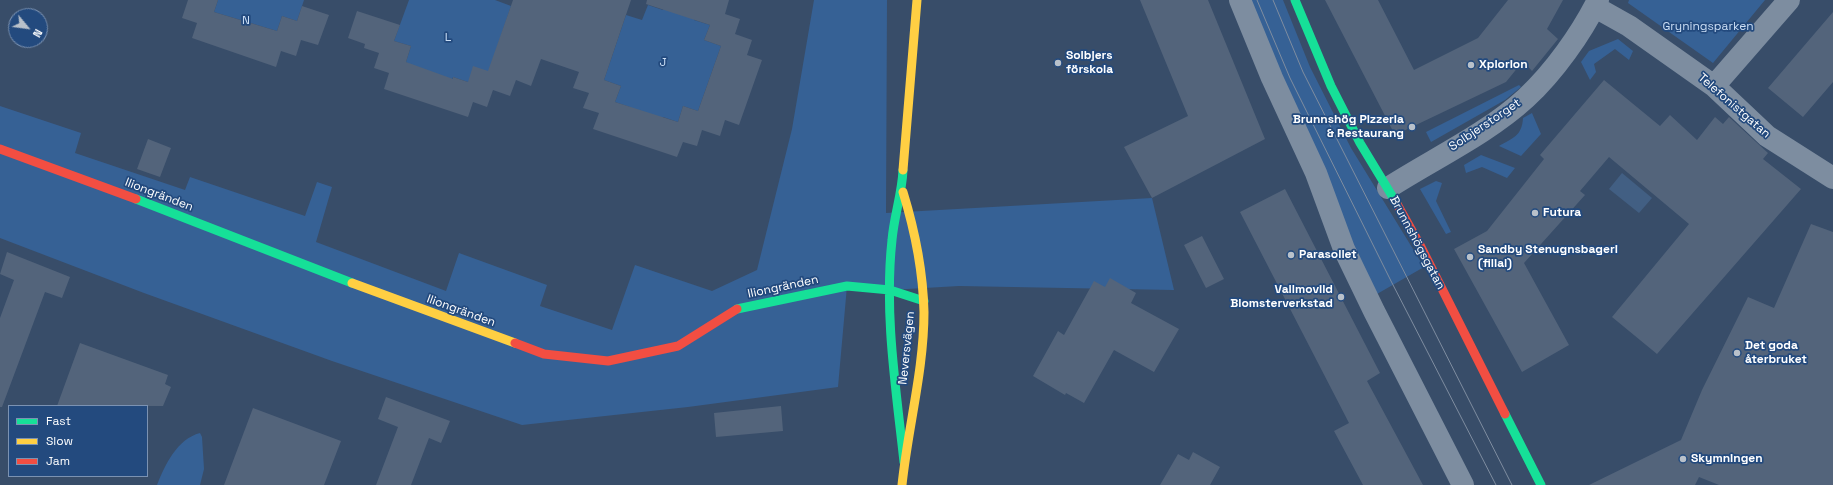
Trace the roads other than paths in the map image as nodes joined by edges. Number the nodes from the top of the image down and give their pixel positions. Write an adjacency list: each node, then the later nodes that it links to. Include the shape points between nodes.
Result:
1 (917, 0): 10 (street, Neversvägen)
2 (1240, 0): 15 (street, via 1272,78 1316,173 1344,249)
3 (1295, 0): 9 (street, Brunnshögsgatan, via 1331,86 1360,143)
4 (1789, 0): 6 (street)
5 (1597, 3): 6 (street, Telefonistgatan); 9 (street, Solbjerstorget, via 1556,65 1526,98 1489,125)
6 (1714, 86): 8 (street, Telefonistgatan, via 1768,136)
7 (0, 148): 11 (street, Iliongränden, via 544,354 608,361 678,346 736,309 847,286)
8 (1833, 178)
9 (1388, 188): 16 (street, Brunnshögsgatan, via 1420,245)
10 (902, 189): 11 (street, Neversvägen, via 892,239); 12 (street, Neversvägen, via 917,242)
11 (890, 290): 12 (street, Iliongränden); 13 (street, Neversvägen, via 891,344)
12 (924, 301): 13 (street, Neversvägen, via 922,347)
13 (904, 462): 14 (street, Neversvägen)
14 (902, 485)
15 (1463, 485)
16 (1541, 485)

